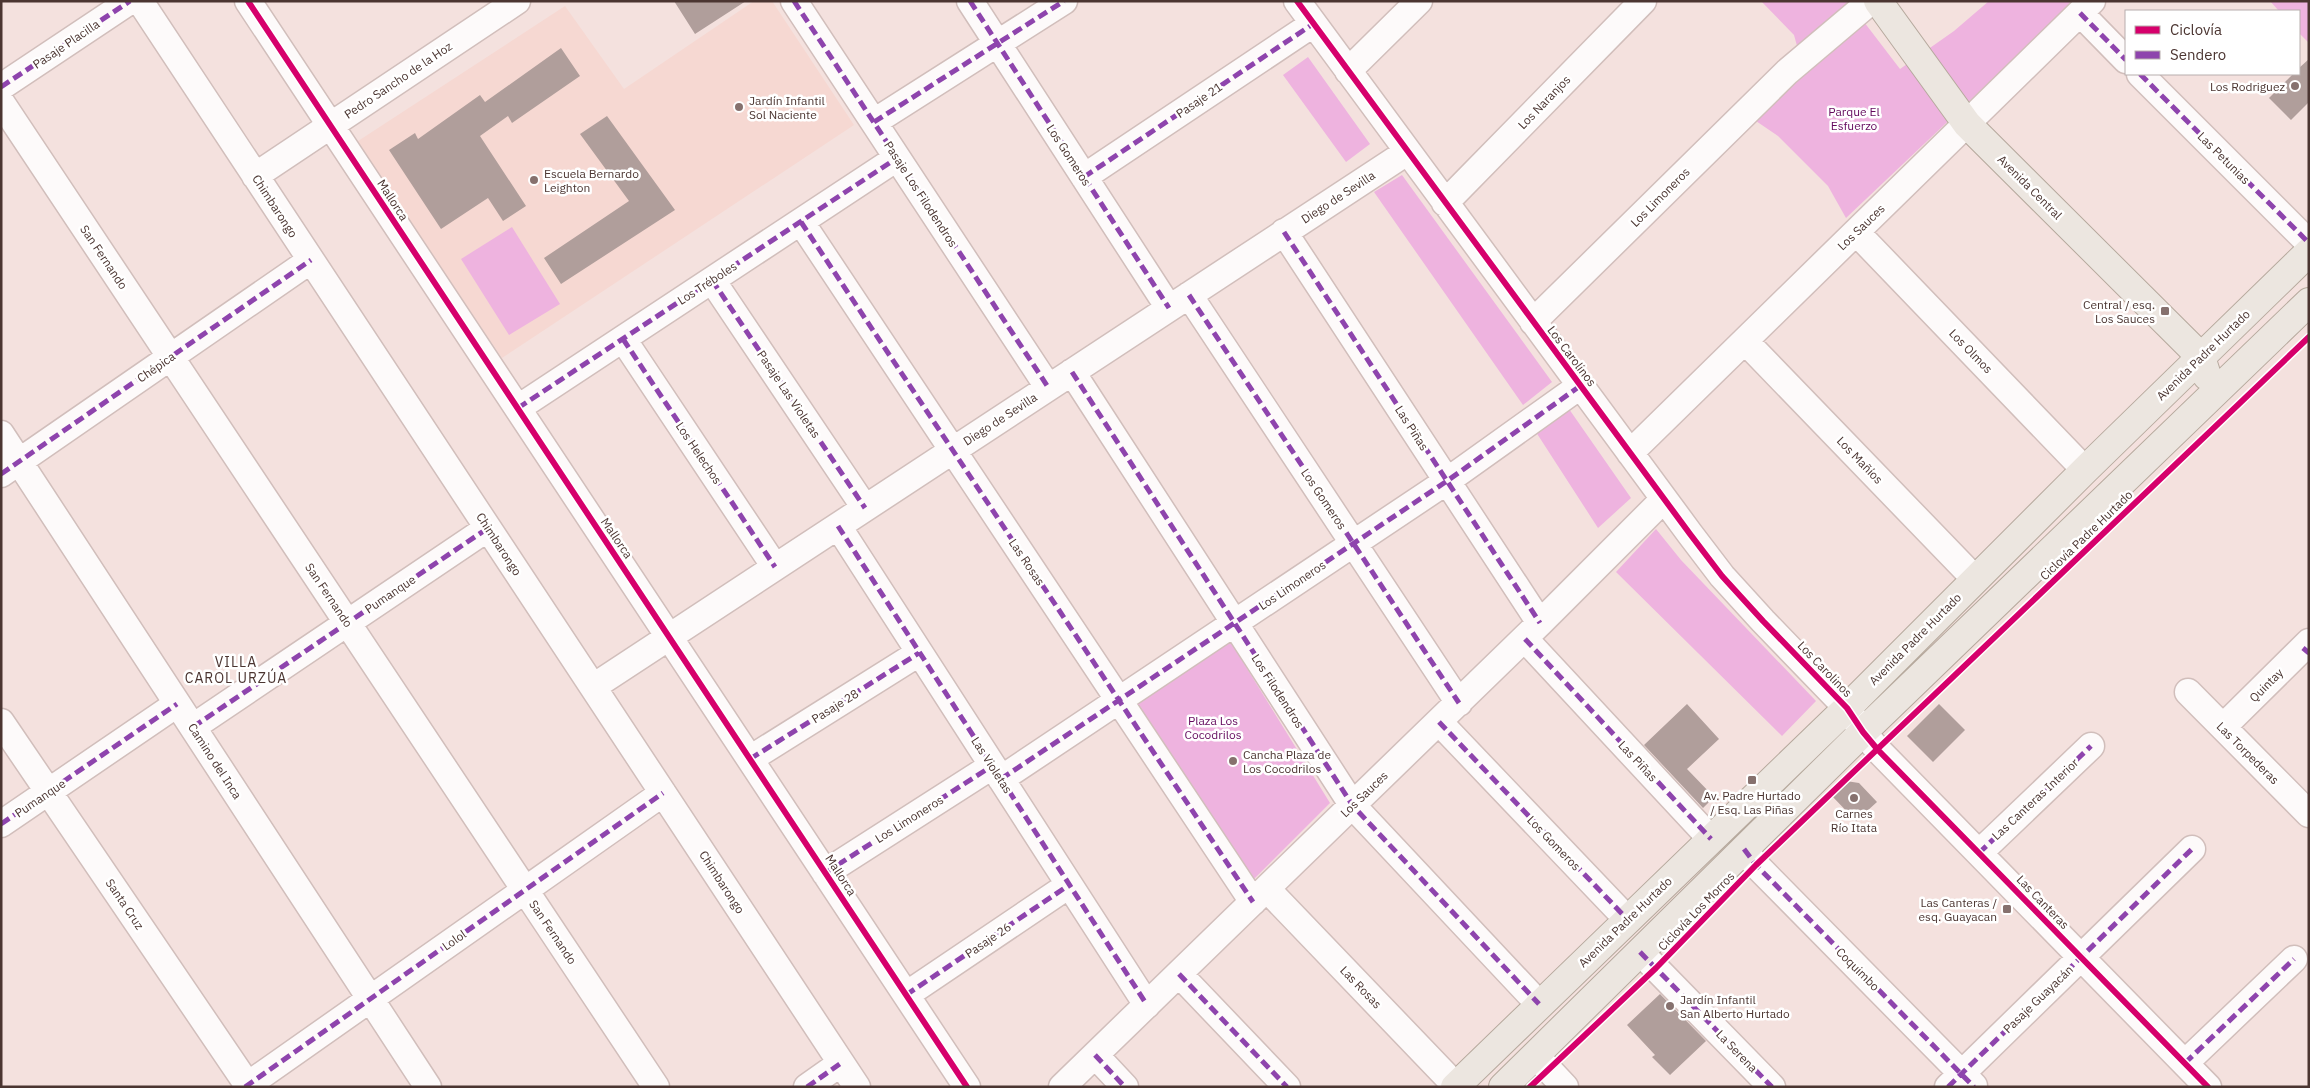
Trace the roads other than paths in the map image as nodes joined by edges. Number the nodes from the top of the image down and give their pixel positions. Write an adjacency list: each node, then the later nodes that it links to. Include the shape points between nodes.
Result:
1 (130, 1): 19 (street, Pasaje Placilla)
2 (140, 1): 26 (street, Chimbarongo)
3 (517, 1): 23 (street, Pedro Sancho de la Hoz)
4 (794, 1): 21 (street, Pasaje Los Filodendros)
5 (970, 1): 15 (street, Los Gomeros)
6 (1063, 1): 15 (street)
7 (1297, 1): 14 (street, Los Carolinos)
8 (1419, 1): 17 (street)
9 (1643, 1): 28 (street, Los Naranjos)
10 (1871, 1): 38 (street, Los Limoneros, via 1787,72)
11 (1878, 1): 22 (main road, Avenida Central)
12 (253, 3): 23 (street, Mallorca)
13 (2086, 7): 16 (street); 22 (street, Los Sauces)
14 (1314, 24): 17 (street, Los Carolinos); 27 (street, Pasaje 21)
15 (997, 44): 21 (street); 27 (street, Los Gomeros)
16 (2125, 59)
17 (1348, 72): 24 (street, Los Carolinos)
18 (2141, 75): 32 (street, Las Petunias)
19 (1, 87)
20 (1, 102): 41 (street, San Fernando)
21 (874, 122): 25 (street, Pasaje Los Filodendros)
22 (1967, 124): 31 (street, Los Sauces); 42 (main road, Avenida Central)
23 (330, 125): 26 (street, Pedro Sancho de la Hoz); 47 (street, Mallorca)
24 (1407, 152): 28 (street, Los Carolinos); 30 (street, Diego de Sevilla)
25 (897, 158): 29 (street, Los Tréboles); 45 (street, Pasaje Los Filodendros)
26 (255, 176): 34 (street, Chimbarongo)
27 (1084, 177): 36 (street, Los Gomeros)
28 (1445, 203): 38 (street, Los Carolinos)
29 (801, 222): 35 (street, Los Tréboles); 49 (street, Las Rosas)
30 (1284, 232): 36 (street, Diego de Sevilla); 53 (street, Las Piñas)
31 (1856, 232): 40 (street, Los Sauces); 52 (street, Los Olmos)
32 (2309, 243)
33 (2309, 252): 42 (main road, Avenida Padre Hurtado)
34 (311, 260): 41 (street, Chépica); 57 (street, Chimbarongo)
35 (712, 280): 39 (street, Los Tréboles); 55 (street, Pasaje Las Violetas)
36 (1179, 302): 43 (street, Diego de Sevilla); 58 (street, Los Gomeros)
37 (2309, 302): 46 (main road)
38 (1533, 322): 44 (street, Los Carolinos)
39 (623, 339): 47 (street, Los Tréboles); 59 (street, Los Helechos)
40 (1745, 341): 50 (street, Los Sauces); 60 (street, Los Mañíos)
41 (170, 357): 51 (street, Chépica); 61 (street, San Fernando)
42 (2201, 357): 46 (main road, via 2207,376); 52 (main road, Avenida Padre Hurtado)
43 (1072, 372): 45 (street, Diego de Sevilla); 62 (street, Los Filodendros)
44 (1580, 386): 50 (street, Los Carolinos); 53 (street, Los Limoneros)
45 (1048, 388): 49 (street, Diego de Sevilla)
46 (2206, 401): 77 (main road)
47 (518, 408): 64 (street, Mallorca)
48 (1, 434): 51 (street, Camino del Inca)
49 (953, 450): 55 (street, Diego de Sevilla); 69 (street, Las Rosas)
50 (1630, 453): 54 (street, Los Carolinos)
51 (10, 468): 71 (street, Camino del Inca)
52 (2086, 470): 60 (main road, Avenida Padre Hurtado)
53 (1447, 481): 58 (street, Los Limoneros); 63 (street, Las Piñas)
54 (1664, 499): 63 (street, Los Sauces); 72 (street, Los Carolinos, via 1722,576)
55 (865, 508): 56 (street, Diego de Sevilla)
56 (838, 526): 59 (street, Diego de Sevilla); 66 (street, Las Violetas)
57 (488, 528): 61 (street, Pumanque); 67 (street, Chimbarongo)
58 (1354, 544): 62 (street, Los Limoneros); 70 (street, Los Gomeros)
59 (775, 568): 64 (street, Diego de Sevilla)
60 (1975, 579): 72 (main road, Avenida Padre Hurtado)
61 (348, 623): 75 (street, Pumanque); 92 (street, San Fernando)
62 (1234, 623): 69 (street, Los Limoneros); 83 (street, Los Filodendros)
63 (1532, 631): 70 (street, Los Sauces); 86 (street, Las Piñas)
64 (669, 637): 67 (street, Diego de Sevilla); 79 (street, Mallorca)
65 (2307, 648): 76 (street, Quintay)
66 (919, 653): 79 (street, Pasaje 28); 80 (street, Las Violetas)
67 (593, 687): 82 (street, Chimbarongo)
68 (2188, 692): 76 (street, Las Torpederas)
69 (1119, 700): 80 (street, Los Limoneros); 93 (street, Las Rosas)
70 (1459, 702): 74 (street, Los Sauces)
71 (178, 704): 75 (street, Camino del Inca); 81 (street, Pumanque)
72 (1847, 708): 77 (street, Los Carolinos); 86 (main road, Avenida Padre Hurtado)
73 (1, 722): 81 (street, Santa Cruz)
74 (1439, 722): 83 (street, Los Sauces); 94 (street, Los Gomeros)
75 (193, 727): 100 (street, Camino del Inca)
76 (2223, 727): 84 (street, Las Torpederas)
77 (1863, 732): 88 (main road); 89 (street, Las Canteras)
78 (2091, 746): 89 (street, Las Canteras Interior)
79 (750, 759): 90 (street, Mallorca)
80 (997, 772): 90 (street, Los Limoneros); 91 (street, Las Violetas)
81 (48, 792): 85 (street, Pumanque); 108 (street, Santa Cruz)
82 (663, 793): 92 (street, Lolol); 105 (street, Chimbarongo)
83 (1353, 806): 93 (street, Los Sauces); 101 (street, Los Filodendros)
84 (2309, 814)
85 (1, 824)
86 (1710, 839): 94 (main road, Avenida Padre Hurtado)
87 (2192, 849): 96 (street, Pasaje Guayacán)
88 (1744, 850): 95 (main road); 107 (street, Coquimbo)
89 (1979, 852): 96 (street, Las Canteras)
90 (825, 873): 99 (street, Mallorca)
91 (1069, 885): 99 (street, Pasaje 26); 102 (street, Las Violetas)
92 (525, 890): 100 (street, Lolol); 111 (street, San Fernando)
93 (1260, 895): 98 (street, Los Sauces); 109 (street, Las Rosas)
94 (1628, 920): 101 (main road, Avenida Padre Hurtado)
95 (1640, 952): 104 (main road); 120 (street, La Serena)
96 (2081, 957): 106 (street, Las Canteras); 107 (street, Pasaje Guayacán)
97 (2294, 959): 106 (street)
98 (1179, 974): 102 (street, Los Sauces); 117 (street)
99 (906, 995): 114 (street, Mallorca)
100 (369, 999): 108 (street, Lolol); 110 (street, Camino del Inca)
101 (1540, 1004): 109 (main road, Avenida Padre Hurtado)
102 (1147, 1005): 103 (street, Los Sauces)
103 (1095, 1055): 115 (street, Los Sauces); 116 (street)
104 (1535, 1055): 118 (main road); 119 (street)
105 (841, 1063): 112 (street); 113 (street, Chimbarongo)
106 (2185, 1063): 121 (street, Las Canteras)
107 (1962, 1082)
108 (247, 1086)
109 (1455, 1086)
110 (428, 1087)
111 (656, 1087)
112 (807, 1087)
113 (857, 1087)
114 (967, 1087)
115 (1062, 1087)
116 (1125, 1087)
117 (1287, 1087)
118 (1503, 1087)
119 (1565, 1087)
120 (1772, 1087)
121 (2208, 1087)

